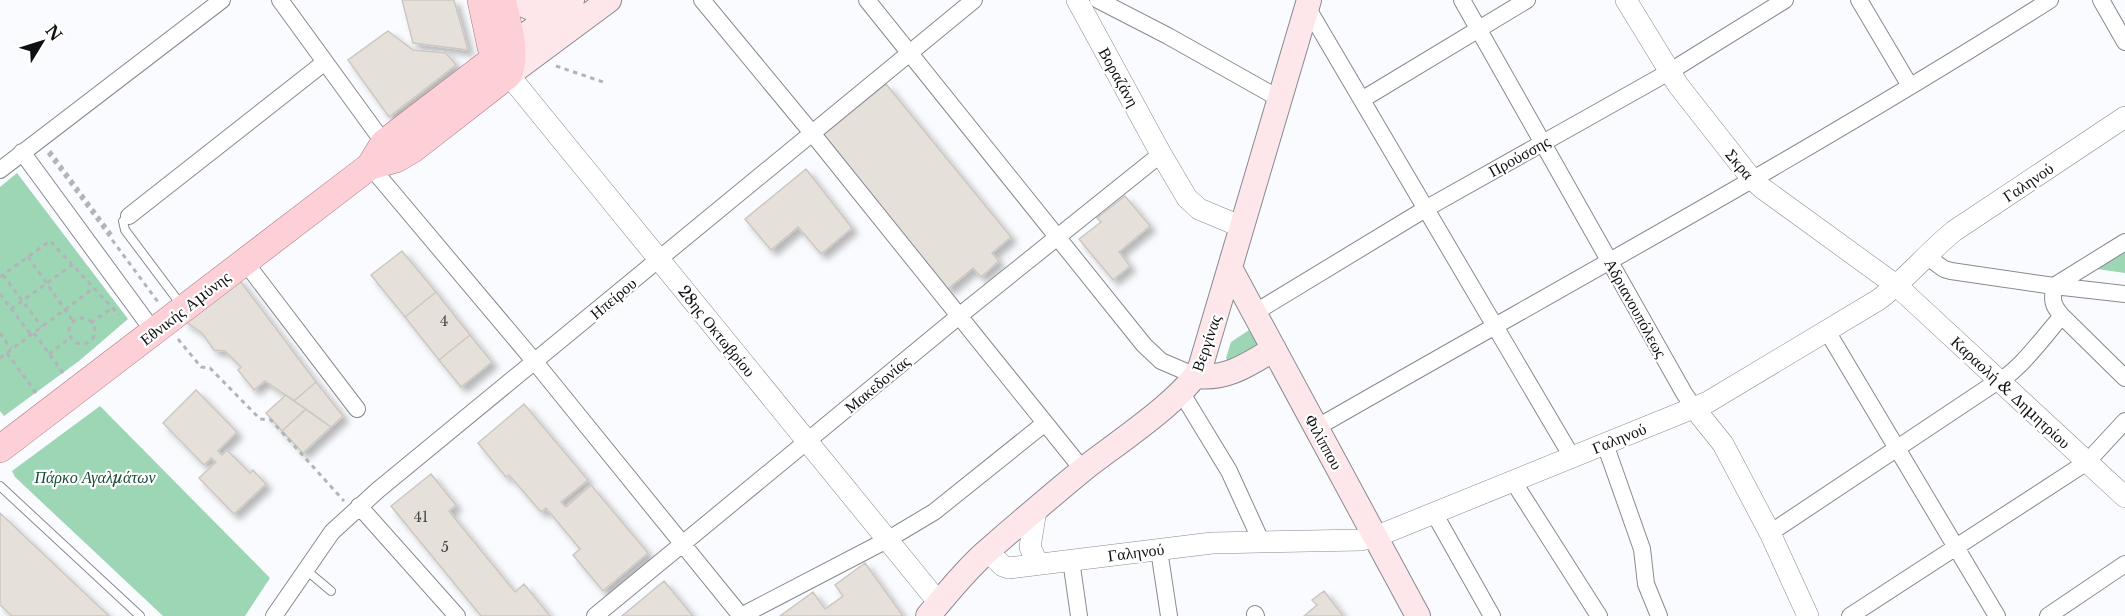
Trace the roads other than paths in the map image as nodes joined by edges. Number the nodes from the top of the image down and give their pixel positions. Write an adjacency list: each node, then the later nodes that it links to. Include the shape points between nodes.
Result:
1 (222, 0): 34 (street)
2 (280, 0): 25 (street)
3 (481, 0): 24 (main road, via 491,47)
4 (502, 0): 24 (main road)
5 (513, 0): 20 (main road, via 535,10)
6 (609, 0): 24 (main road, Εθνικής Αμύνης)
7 (702, 0): 31 (street)
8 (867, 0): 23 (street)
9 (974, 0): 23 (street, Ηπείρου)
10 (1077, 0): 35 (street, Βοραζάνη)
11 (1098, 0): 28 (street)
12 (1461, 0): 21 (street, Αδριανουπόλεως)
13 (1527, 0): 21 (street)
14 (1626, 0): 26 (street, Σκρα)
15 (1785, 0): 26 (street, Προύσσης)
16 (1859, 0): 27 (street)
17 (2050, 0): 27 (street)
18 (2101, 0): 22 (street)
19 (1307, 2): 28 (main road, Βεργίνας); 29 (street)
20 (564, 6): 24 (main road, Εθνικής Αμύνης)
21 (1479, 30): 29 (street); 33 (street, Αδριανουπόλεως)
22 (2125, 42)
23 (910, 52): 31 (street, Ηπείρου); 42 (street)
24 (511, 59): 32 (main road, Εθνικής Αμύνης); 36 (main road, Εθνικής Αμύνης, via 413,149 396,159); 45 (street, 28ης Οκτωβρίου)
25 (325, 62): 32 (street); 40 (street)
26 (1669, 72): 33 (street, Προύσσης); 38 (street, Σκρα)
27 (1910, 86): 38 (street)
28 (1280, 99): 41 (main road, Βεργίνας)
29 (1363, 99): 39 (street)
30 (2125, 117): 44 (street, Γαληνού, via 1954,231)
31 (812, 133): 45 (street, Ηπείρου); 53 (street)
32 (384, 142): 36 (main road, Εθνικής Αμύνης)
33 (1543, 143): 39 (street, Προύσσης); 46 (street, Αδριανουπόλεως)
34 (22, 152): 37 (street); 55 (street)
35 (1161, 154): 41 (street, Βοραζάνη, via 1194,205); 42 (street, Μακεδονίας)
36 (370, 166): 47 (main road, Εθνικής Αμύνης); 59 (street)
37 (0, 170)
38 (1751, 178): 46 (street); 49 (street, Σκρα)
39 (1427, 208): 52 (street, Προύσσης); 56 (street)
40 (129, 216): 55 (lane, via 123,221 125,230)
41 (1242, 227): 48 (main road, Βεργίνας)
42 (1058, 236): 53 (street, Μακεδονίας); 62 (street, via 1152,353)
43 (2125, 242): 50 (street)
44 (1926, 256): 49 (street, Γαληνού); 50 (street, via 1951,271)
45 (658, 260): 59 (street, Ηπείρου); 68 (street, 28ης Οκτωβρίου)
46 (1608, 260): 56 (street); 63 (street, Αδριανουπόλεως)
47 (245, 262): 55 (main road, Εθνικής Αμύνης); 64 (street)
48 (1230, 268): 52 (main road, Φιλίππου); 62 (main road, Βεργίνας)
49 (1897, 286): 57 (street, Γαληνού); 61 (street, Καραολή & Δημητρίου)
50 (2054, 286): 51 (street); 54 (street, via 2052,300)
51 (2125, 294)
52 (1254, 313): 58 (main road, Φιλίππου)
53 (958, 316): 66 (street); 68 (street, Μακεδονίας)
54 (2062, 316): 60 (street); 61 (street)
55 (169, 320): 69 (main road, Εθνικής Αμύνης)
56 (1495, 325): 67 (street); 72 (street)
57 (1827, 331): 63 (street, Γαληνού); 71 (street)
58 (1274, 350): 62 (main road, via 1230,374); 67 (main road, Φιλίππου)
59 (535, 363): 78 (street, Ηπείρου); 85 (street)
60 (2125, 378)
61 (2000, 382): 71 (street); 73 (street, Καραολή & Δημητρίου)
62 (1189, 384): 74 (main road); 84 (street)
63 (1694, 408): 70 (street, Γαληνού); 81 (street, Αδριανουπόλεως, via 1723,444)
64 (357, 409)
65 (2125, 421): 73 (street)
66 (1046, 423): 74 (street); 83 (street, via 945,504)
67 (1316, 428): 82 (main road, Φιλίππου)
68 (807, 442): 83 (street, 28ης Οκτωβρίου); 85 (street, Μακεδονίας)
69 (2, 444)
70 (1605, 444): 72 (street, Γαληνού); 105 (street, via 1642,549 1646,584)
71 (1896, 449): 81 (street); 86 (street)
72 (1572, 457): 75 (street, Γαληνού)
73 (2087, 462): 77 (street, Καραολή & Δημητρίου); 86 (street)
74 (1083, 470): 79 (main road)
75 (1513, 481): 80 (street, Γαληνού); 104 (street)
76 (0, 486): 95 (lane)
77 (2125, 497)
78 (356, 509): 92 (street, Ηπείρου, via 332,532); 97 (street)
79 (1036, 510): 88 (main road); 90 (street, via 1030,547)
80 (1434, 513): 82 (street, Γαληνού); 103 (street)
81 (1770, 533): 106 (street, Αδριανουπόλεως)
82 (1375, 537): 84 (street, Γαληνού); 102 (main road, Φιλίππου)
83 (887, 540): 94 (street, 28ης Οκτωβρίου); 99 (street)
84 (1261, 541): 87 (street, Γαληνού)
85 (683, 545): 98 (street, Μακεδονίας); 99 (street)
86 (1955, 547): 107 (street); 108 (street)
87 (1159, 550): 89 (street, Γαληνού); 101 (street)
88 (987, 551): 90 (street, Γαληνού, via 1009,568); 94 (main road)
89 (1071, 560): 90 (street, Γαληνού); 100 (street)
90 (1038, 564)
91 (2125, 564): 109 (street)
92 (306, 570): 93 (lane); 96 (street, Ηπείρου)
93 (331, 591)
94 (934, 610)
95 (140, 616)
96 (274, 616)
97 (457, 616)
98 (595, 616)
99 (741, 616)
100 (1079, 616)
101 (1169, 616)
102 (1418, 616)
103 (1492, 616)
104 (1599, 616)
105 (1659, 616)
106 (1808, 616)
107 (1850, 616)
108 (1997, 616)
109 (2048, 616)

